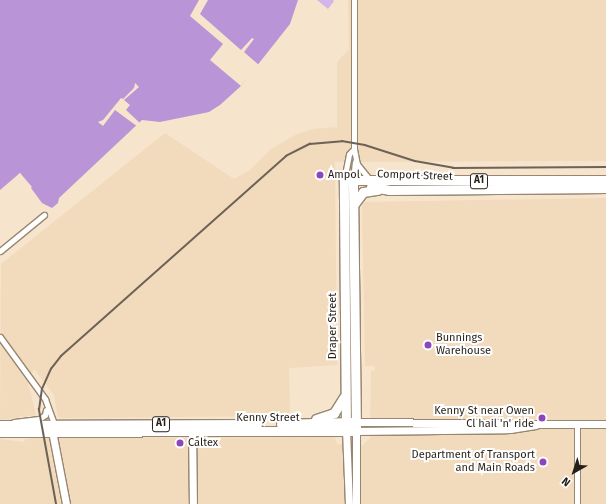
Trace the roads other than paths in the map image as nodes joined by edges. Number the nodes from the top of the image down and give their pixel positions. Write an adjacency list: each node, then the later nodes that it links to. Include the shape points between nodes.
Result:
1 (354, 0): 2 (street, Draper Street)
2 (354, 149): 3 (street, Draper Street); 6 (street, Draper Street, via 349,154)
3 (355, 156): 5 (street, Draper Street, via 359,168); 6 (street, Draper Street)
4 (606, 180): 5 (highway, Comport Street / A1)
5 (373, 182): 6 (highway, Comport Street / A1)
6 (348, 183): 8 (highway, Comport Street / A1); 9 (highway, Draper Street); 13 (highway, Draper Street)
7 (606, 188): 8 (highway, Comport Street / A1)
8 (389, 190): 9 (highway, via 363,192)
9 (353, 205): 20 (highway, Draper Street)
10 (44, 214): 11 (street)
11 (0, 251)
12 (0, 337): 14 (street)
13 (345, 393): 16 (highway, via 341,405 329,416); 20 (highway, Draper Street)
14 (42, 394): 15 (street); 21 (street, via 48,405)
15 (46, 410): 18 (street, via 39,419); 21 (street)
16 (272, 424): 20 (highway, Kenny Street / A1); 22 (highway, Kenny Street / A1)
17 (606, 424): 19 (street, Kenny Street)
18 (5, 425): 21 (highway, Kenny Street / A1)
19 (576, 425): 20 (street, Kenny Street, via 536,425 510,429); 28 (street)
20 (351, 426): 22 (highway, Kenny Street / A1); 26 (street, Draper Street); 27 (street, Draper Street)
21 (52, 427): 22 (highway, Kenny Street / A1); 23 (highway, Kenny Street / A1); 24 (street)
22 (192, 427): 25 (street)
23 (0, 432)
24 (66, 504)
25 (193, 504)
26 (349, 504)
27 (356, 504)
28 (577, 504)

